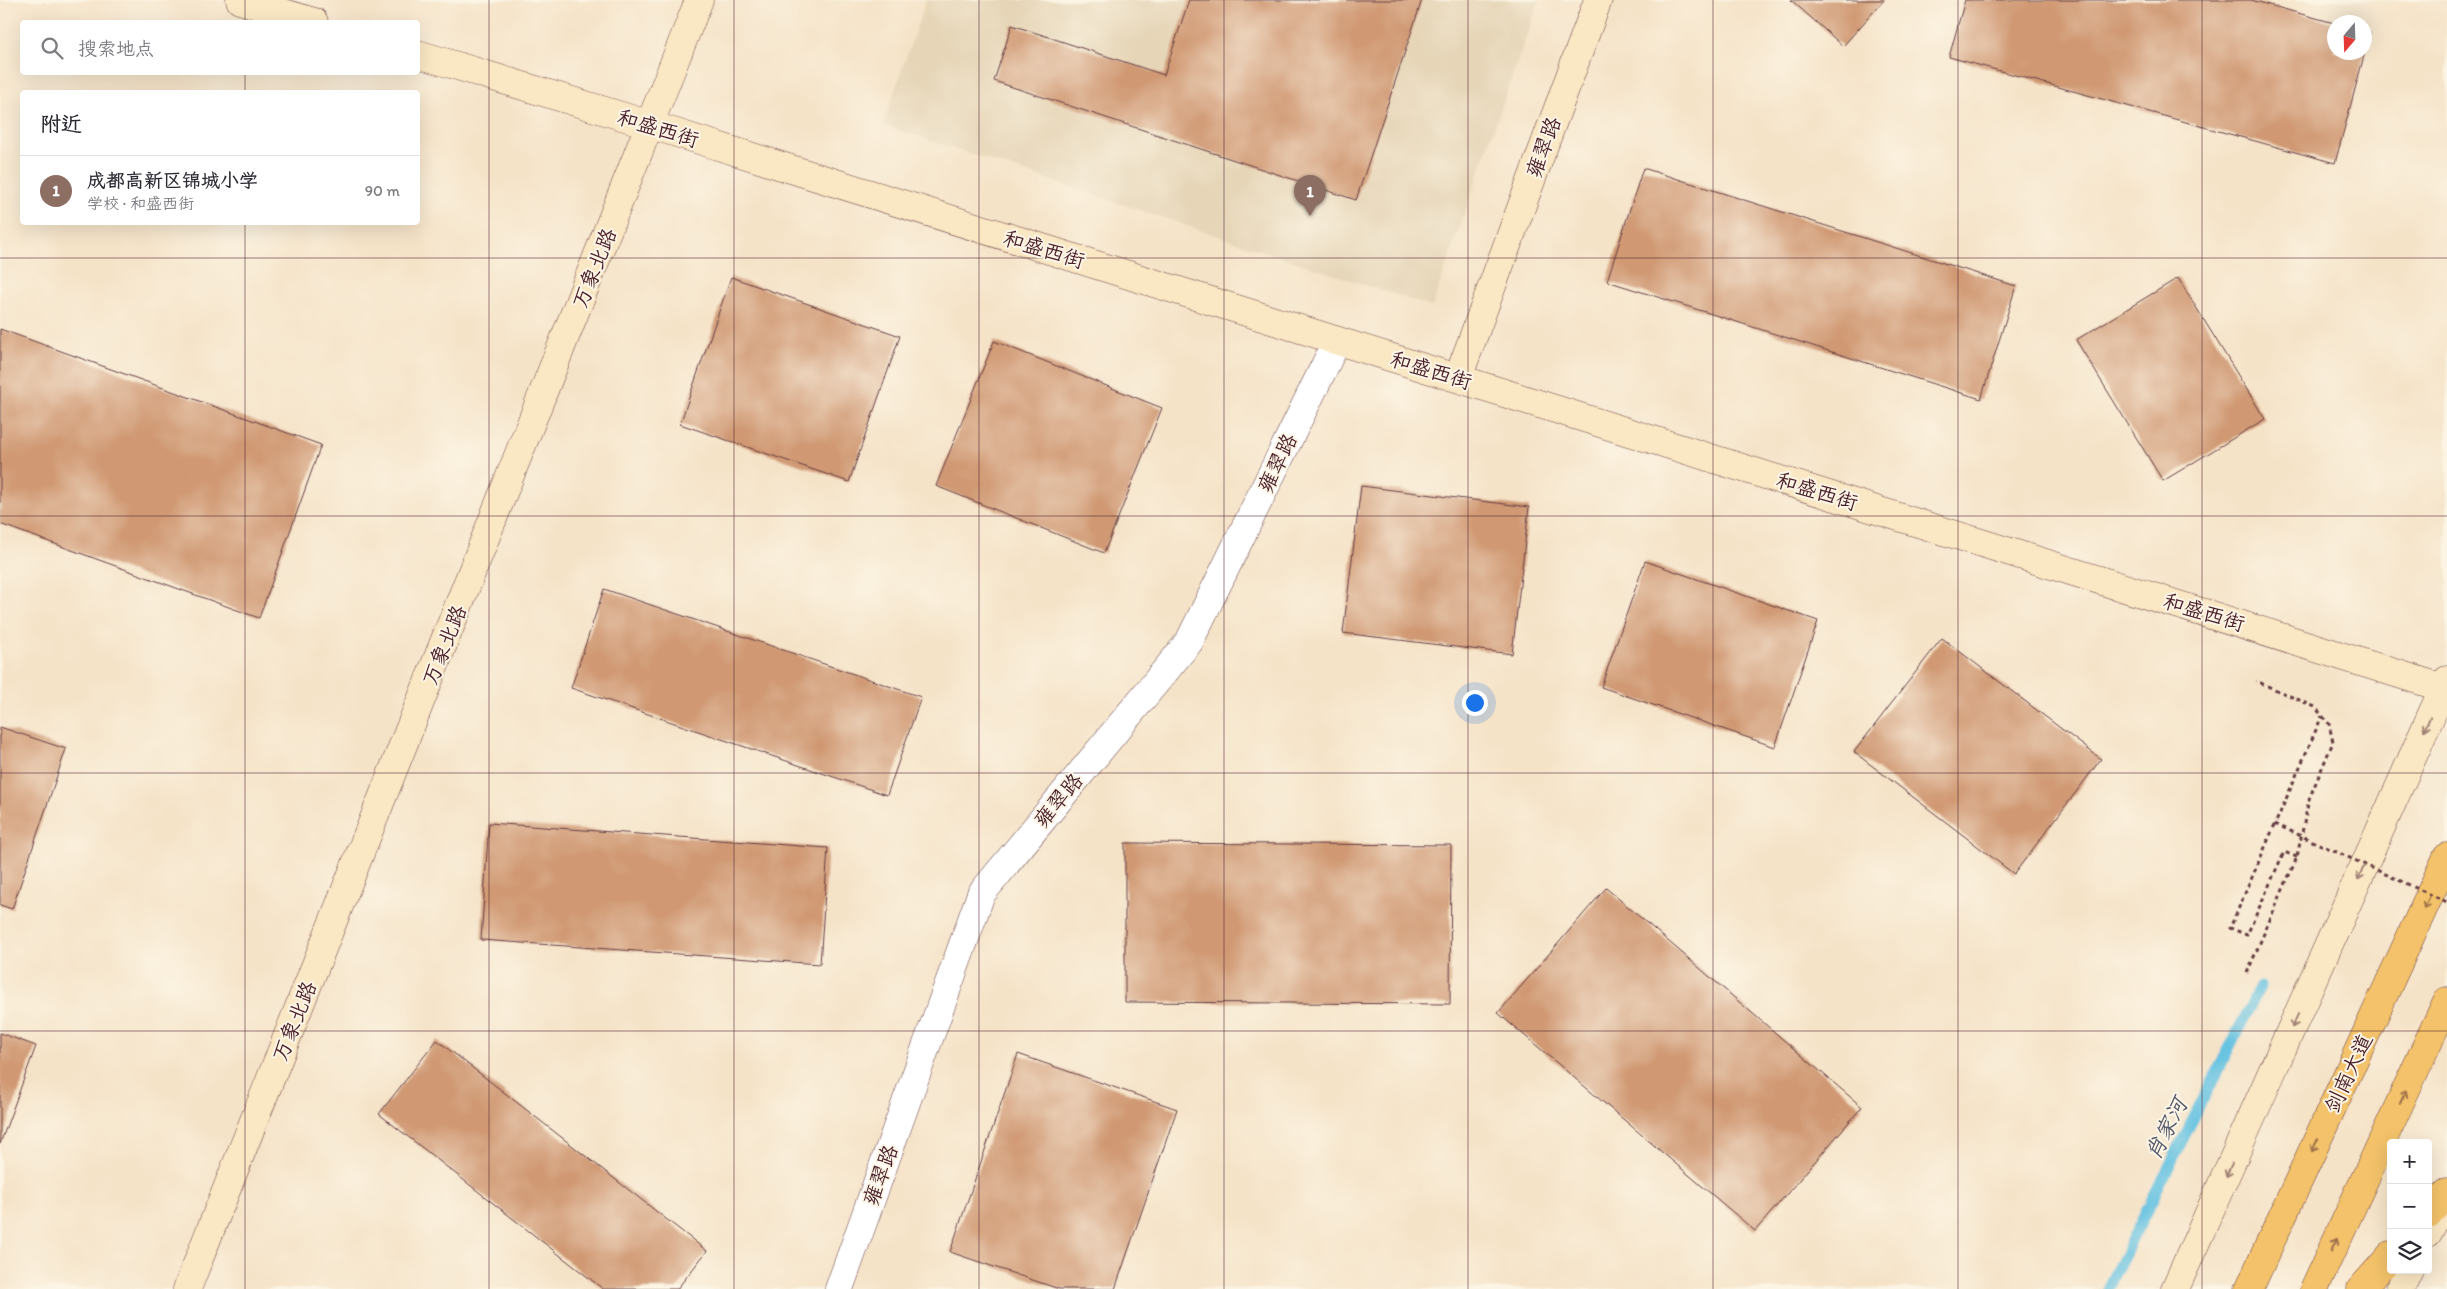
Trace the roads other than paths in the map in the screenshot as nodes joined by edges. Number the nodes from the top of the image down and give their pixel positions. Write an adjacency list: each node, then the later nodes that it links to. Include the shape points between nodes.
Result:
1 (240, 0): 4 (street)
2 (699, 0): 6 (street, 万象北路)
3 (1598, 0): 8 (street, 雍翠路)
4 (307, 20)
5 (420, 55): 6 (street, 和盛西街)
6 (651, 125): 7 (street, 和盛西街); 18 (street, 万象北路)
7 (1337, 341): 8 (street, 和盛西街); 19 (street, 雍翠路, via 1189,642 981,894)
8 (1458, 378): 9 (street, 和盛西街)
9 (2445, 684): 20 (street, one-way to 20)
10 (2447, 857): 21 (highway, 剑南大道, one-way to 21)
11 (2447, 1001): 22 (highway, one-way to 11)
12 (2447, 1192): 14 (highway)
13 (2447, 1197): 15 (street)
14 (2432, 1209)
15 (2431, 1229)
16 (2387, 1260): 23 (highway)
17 (2407, 1274): 24 (street)
18 (187, 1289)
19 (839, 1289)
20 (2176, 1289)
21 (2248, 1289)
22 (2314, 1289)
23 (2361, 1289)
24 (2400, 1289)

